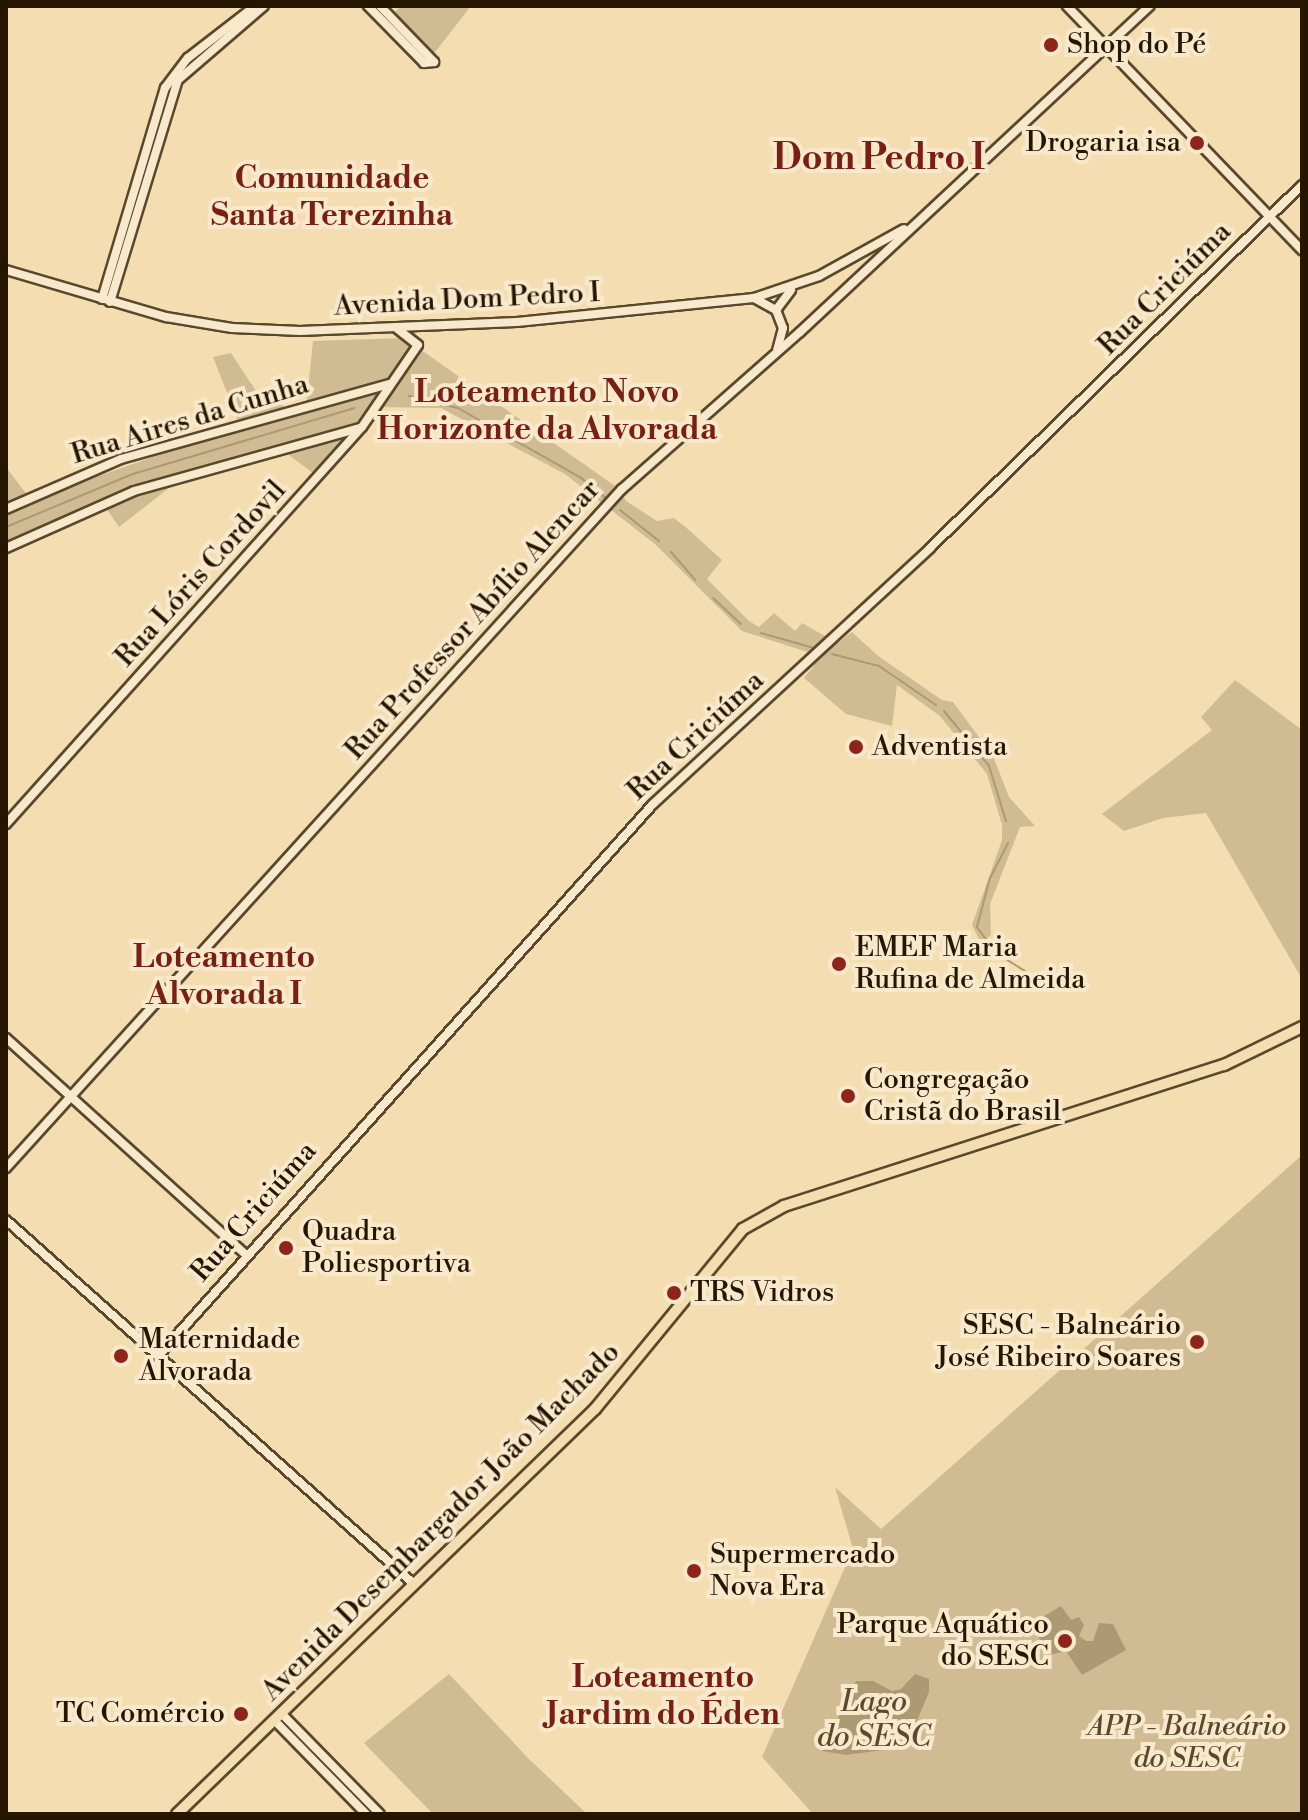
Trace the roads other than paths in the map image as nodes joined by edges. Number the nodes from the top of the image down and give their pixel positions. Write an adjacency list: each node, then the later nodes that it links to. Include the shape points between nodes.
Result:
1 (255, 6): 8 (street)
2 (264, 6): 8 (street)
3 (368, 6): 4 (street, via 424,63 434,62)
4 (380, 6)
5 (1067, 6): 7 (street)
6 (1149, 6): 7 (street, Rua Professor Abílio Alencar)
7 (1107, 47): 10 (street); 11 (street, Rua Professor Abílio Alencar)
8 (174, 79): 18 (street)
9 (1302, 185): 10 (street, Rua Criciúma)
10 (1270, 216): 12 (street); 36 (street, Rua Criciúma, via 930,548 653,804)
11 (919, 221): 13 (street, Avenida Dom Pedro I); 15 (street, Rua Professor Abílio Alencar)
12 (1302, 250)
13 (854, 259): 15 (street); 16 (street, Avenida Dom Pedro I)
14 (6, 270): 18 (street, Avenida Dom Pedro I)
15 (862, 274): 22 (street, Rua Professor Abílio Alencar)
16 (794, 286): 17 (street, Avenida Dom Pedro I); 19 (street)
17 (754, 298): 19 (street); 20 (street, Avenida Dom Pedro I, via 517,322)
18 (106, 300): 20 (street, Avenida Dom Pedro I, via 170,318 247,329)
19 (776, 310): 21 (street)
20 (394, 327): 24 (street, Rua Lóris Cordovil, via 418,345)
21 (783, 328): 22 (street); 23 (street)
22 (800, 332): 23 (street, Rua Professor Abílio Alencar)
23 (777, 353): 33 (street, Rua Professor Abílio Alencar, via 603,509)
24 (391, 384): 25 (street, Rua Lóris Cordovil); 28 (street, Rua Aires da Cunha, via 134,455)
25 (362, 427): 26 (street, Rua Aires da Cunha); 27 (street, Rua Lóris Cordovil)
26 (322, 438): 27 (street, via 334,440); 29 (street, Rua Aires da Cunha, via 134,491)
27 (341, 453): 30 (street, Rua Lóris Cordovil)
28 (6, 509)
29 (6, 548)
30 (6, 824)
31 (1302, 1027): 38 (main road, Avenida Desembargador João Machado, via 1224,1065 784,1206 743,1229 595,1409)
32 (6, 1038): 33 (street)
33 (70, 1097): 34 (street, Rua Professor Abílio Alencar); 36 (street)
34 (6, 1168)
35 (6, 1220): 37 (street)
36 (245, 1254): 37 (street, Rua Criciúma)
37 (159, 1355): 38 (street)
38 (414, 1584): 39 (main road, Avenida Desembargador João Machado)
39 (278, 1717): 40 (main road, Avenida Desembargador João Machado); 41 (street); 42 (street)
40 (177, 1814)
41 (366, 1814)
42 (380, 1814)

